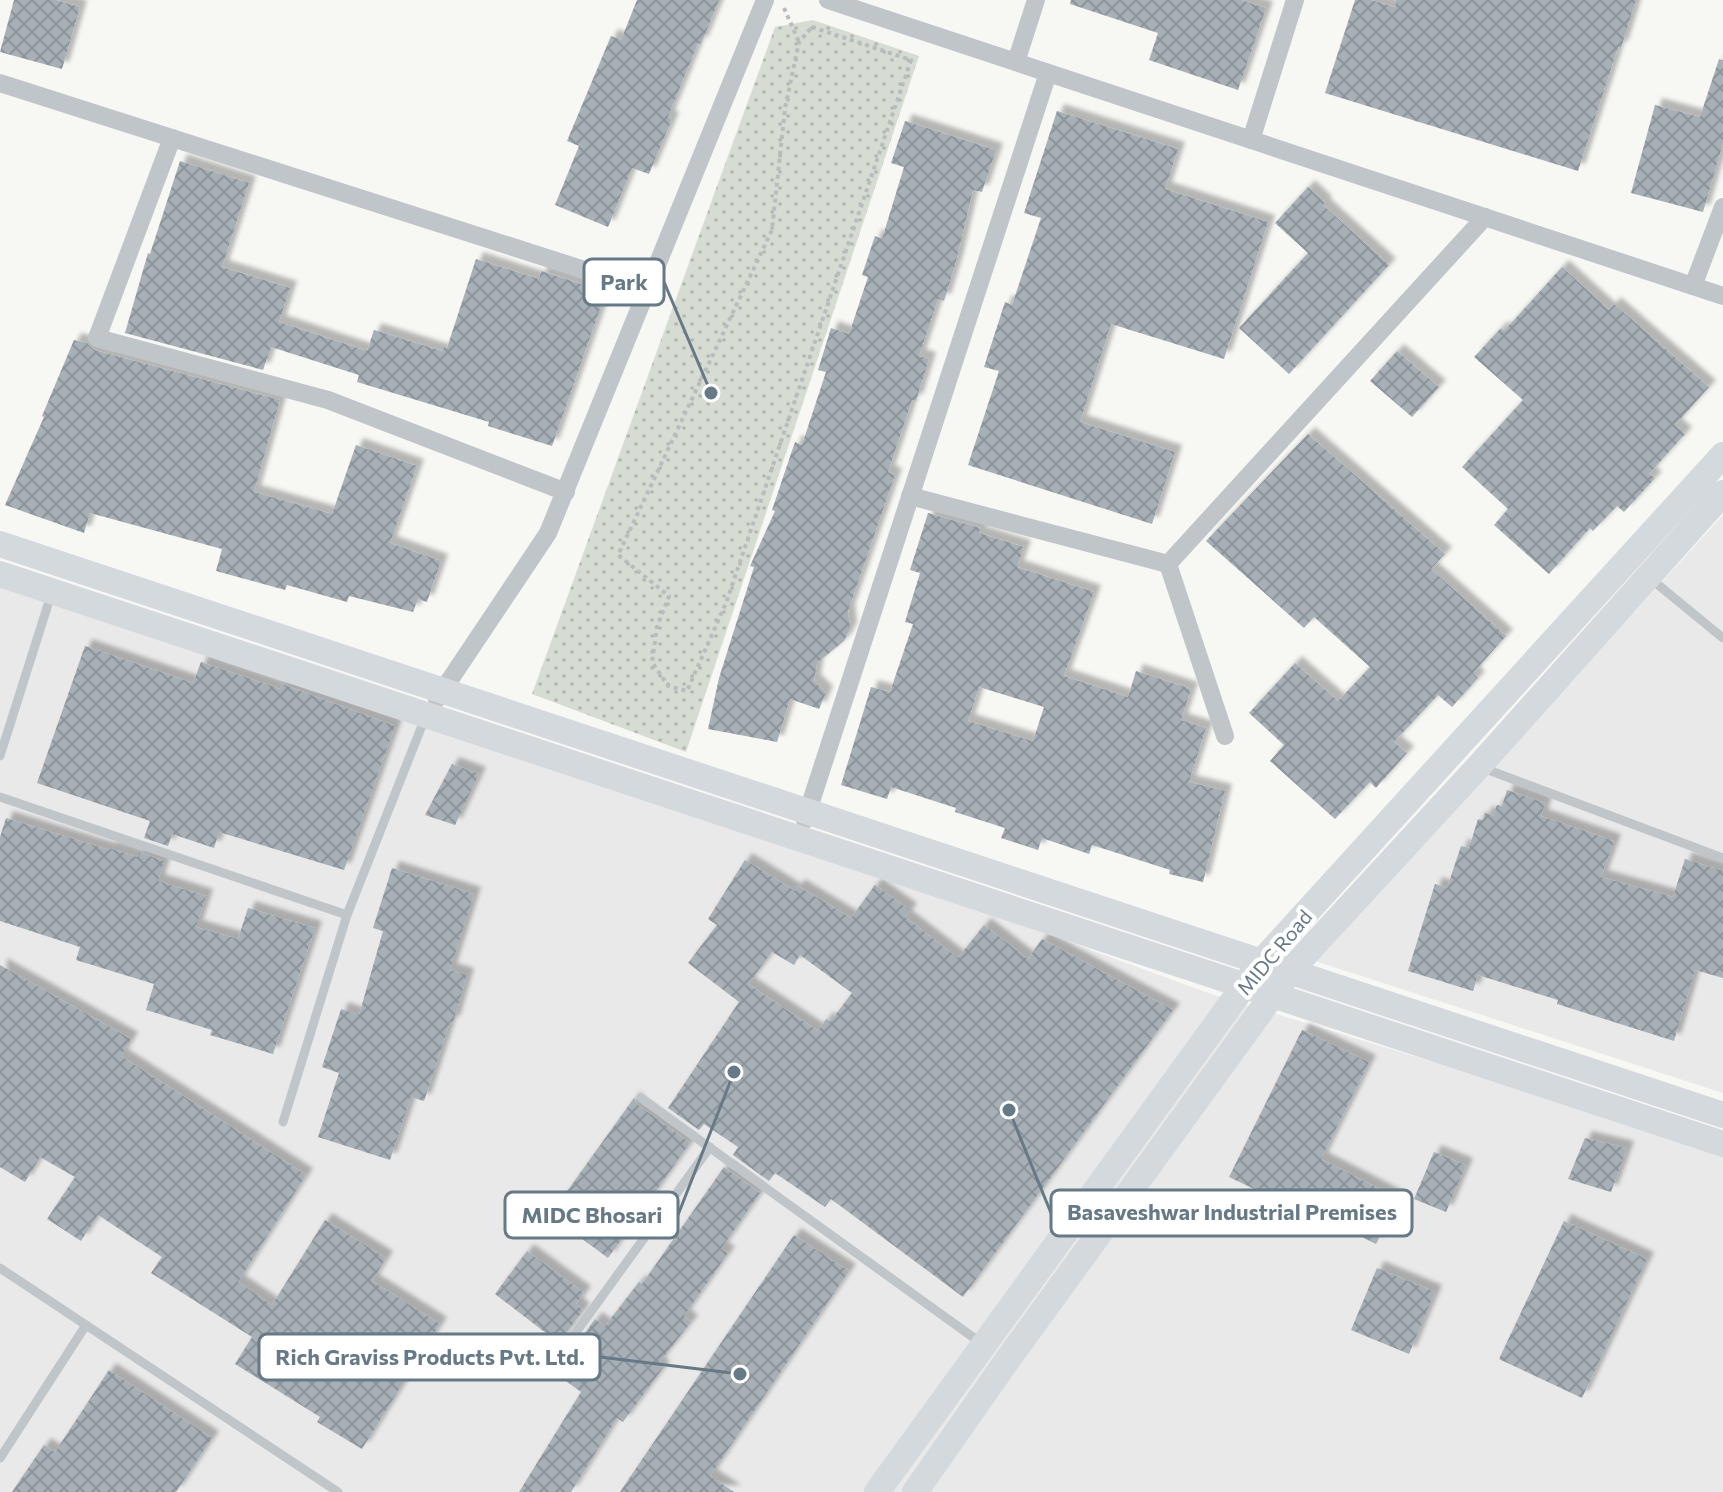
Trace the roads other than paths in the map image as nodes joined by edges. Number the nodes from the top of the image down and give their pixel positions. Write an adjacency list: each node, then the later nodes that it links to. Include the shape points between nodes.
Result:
1 (765, 0): 13 (street)
2 (828, 0): 5 (street)
3 (1036, 0): 5 (street)
4 (1295, 0): 9 (street)
5 (1016, 62): 6 (street)
6 (1048, 73): 9 (street); 18 (street)
7 (0, 83): 8 (street)
8 (172, 138): 13 (street); 16 (street, via 97,338 328,400)
9 (1251, 140): 11 (street)
10 (1723, 207): 12 (street)
11 (1485, 217): 12 (street); 21 (street)
12 (1693, 286): 14 (street)
13 (647, 290): 16 (street)
14 (1723, 296)
15 (1723, 455): 36 (main road, MIDC Road)
16 (566, 492): 26 (street, via 548,533)
17 (1723, 493): 23 (main road, MIDC Road)
18 (910, 496): 21 (street); 32 (street)
19 (0, 544): 20 (main road)
20 (62, 564): 24 (lane); 26 (main road)
21 (1168, 564): 28 (street)
22 (0, 574): 24 (main road)
23 (1648, 577): 25 (lane); 30 (main road, MIDC Road)
24 (53, 591): 27 (main road); 29 (lane)
25 (1723, 638)
26 (443, 691): 27 (street); 32 (main road)
27 (426, 715): 33 (main road); 35 (lane)
28 (1225, 736)
29 (0, 756)
30 (1479, 766): 34 (lane); 37 (main road, MIDC Road)
31 (0, 797): 35 (lane)
32 (808, 811): 33 (street); 36 (main road)
33 (799, 838): 38 (main road)
34 (1723, 858)
35 (347, 915): 43 (lane)
36 (1262, 961): 37 (main road); 38 (main road, MIDC Road)
37 (1290, 971): 39 (main road, MIDC Road); 42 (main road)
38 (1243, 985): 39 (main road); 41 (main road, MIDC Road)
39 (1272, 995): 44 (main road, MIDC Road); 45 (main road)
40 (641, 1098): 46 (lane)
41 (1158, 1107): 44 (main road); 49 (main road, MIDC Road)
42 (1723, 1115)
43 (283, 1122)
44 (1180, 1122): 50 (main road, MIDC Road)
45 (1723, 1144)
46 (710, 1147): 49 (lane); 51 (lane)
47 (0, 1268): 48 (lane)
48 (86, 1325): 52 (lane); 53 (lane)
49 (982, 1344): 50 (lane); 54 (main road, MIDC Road)
50 (1006, 1362): 55 (main road, MIDC Road)
51 (553, 1364)
52 (0, 1458)
53 (338, 1492)
54 (877, 1492)
55 (915, 1492)

